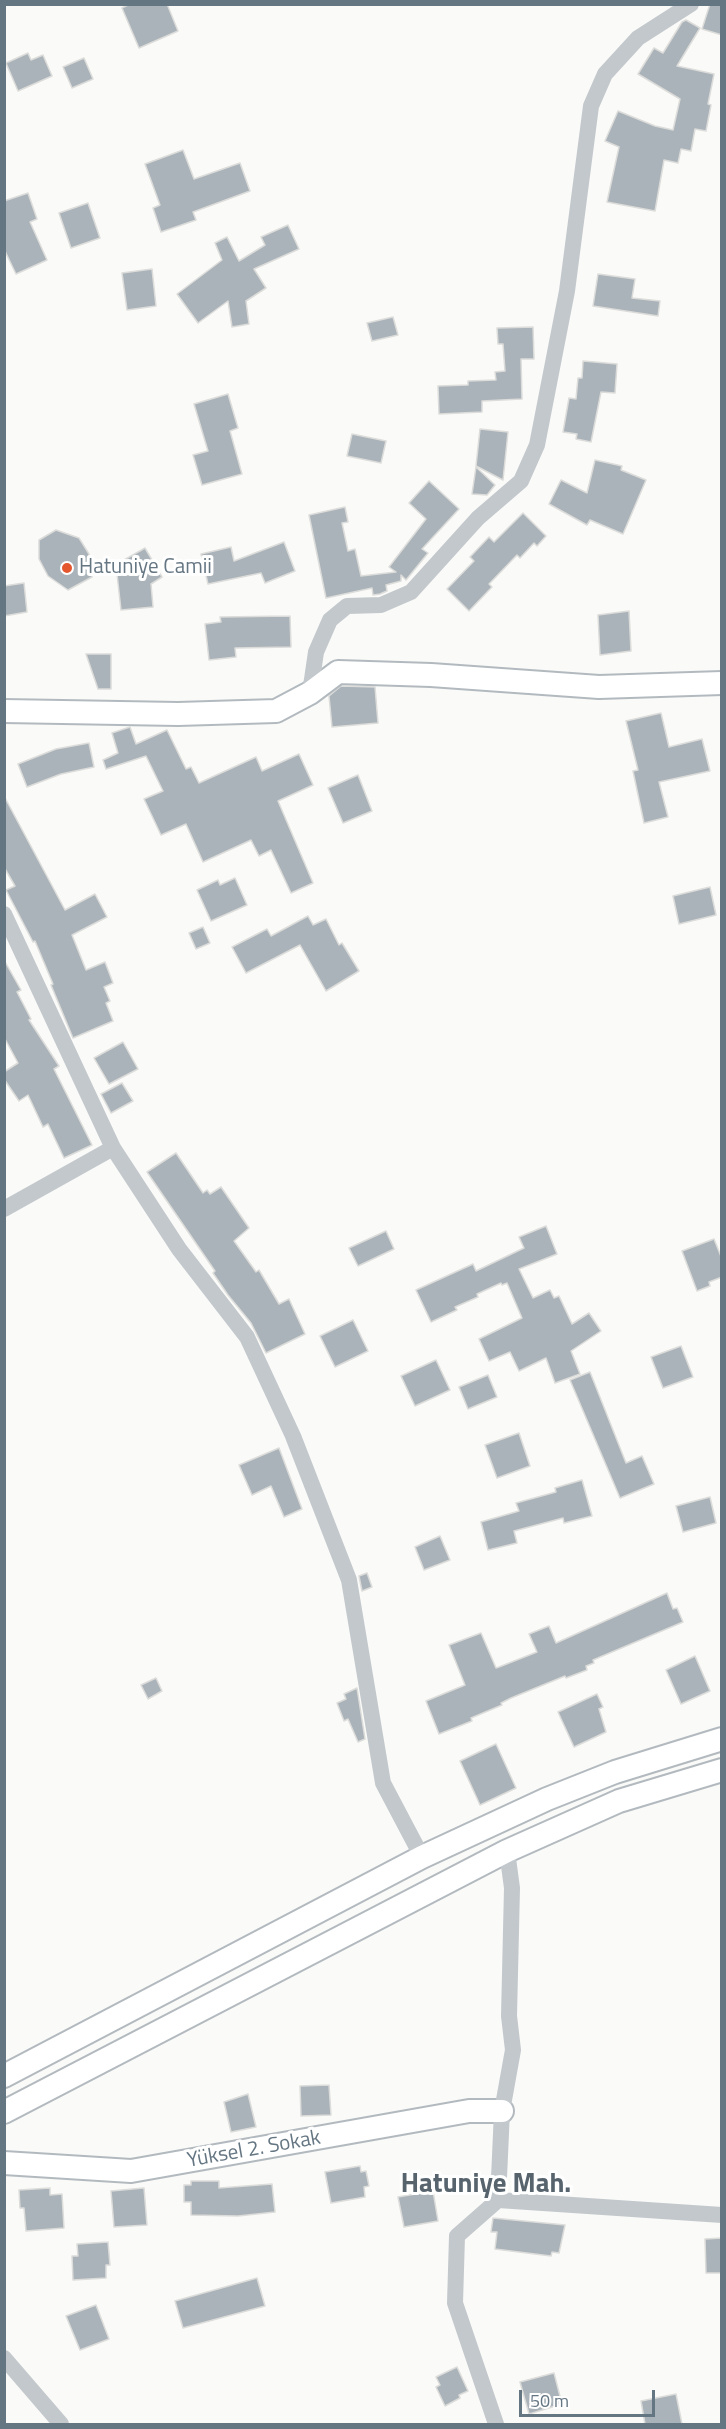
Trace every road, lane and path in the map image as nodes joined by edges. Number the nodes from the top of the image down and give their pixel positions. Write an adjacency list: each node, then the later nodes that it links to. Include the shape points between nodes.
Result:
1 (691, 4): 3 (street, via 638,38 605,74 591,106 567,291 537,445 521,481 478,518 411,592 381,605 347,606 330,620 315,652)
2 (722, 683): 3 (street, via 599,687 338,672)
3 (310, 693): 4 (street, via 276,711)
4 (4, 711)
5 (4, 914): 6 (street)
6 (113, 1148): 7 (street); 11 (street, via 179,1248 247,1337 293,1436 349,1580 383,1783)
7 (4, 1209)
8 (722, 1739): 11 (street, via 547,1799)
9 (722, 1770): 10 (street, via 619,1802)
10 (507, 1851): 13 (street, via 512,1888 509,2016 513,2050); 14 (street)
11 (422, 1857): 12 (street)
12 (4, 2076)
13 (502, 2111): 15 (street, Yüksel 2. Sokak, via 469,2111 130,2171); 16 (street)
14 (4, 2112)
15 (4, 2163)
16 (498, 2200): 17 (street); 20 (street, via 457,2236 455,2303)
17 (722, 2215)
18 (4, 2358): 19 (street)
19 (61, 2424)
20 (496, 2424)

